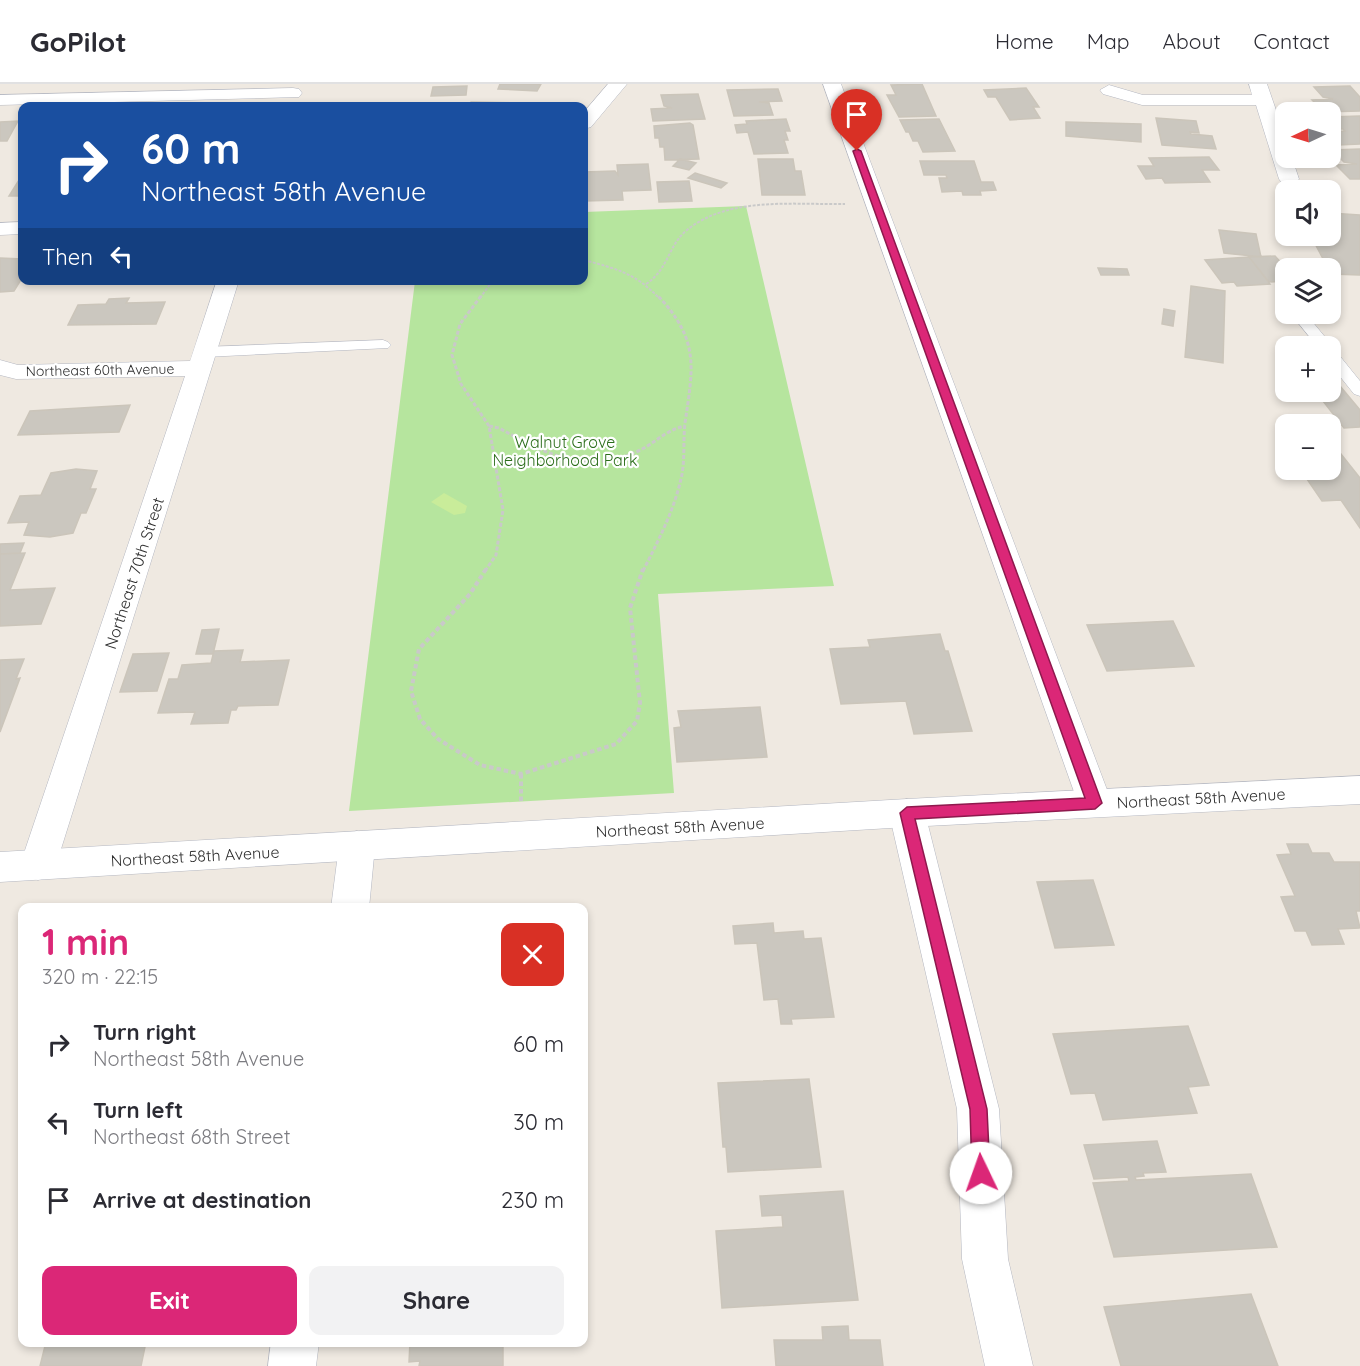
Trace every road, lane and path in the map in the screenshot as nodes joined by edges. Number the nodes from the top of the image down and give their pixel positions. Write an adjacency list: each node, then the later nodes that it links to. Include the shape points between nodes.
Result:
1 (618, 84): 7 (street)
2 (832, 84): 26 (street)
3 (1109, 90): 4 (street, via 1142,100)
4 (1260, 92): 8 (street)
5 (292, 94): 6 (street)
6 (0, 100)
7 (588, 118)
8 (1289, 179)
9 (852, 204): 13 (path, via 741,208 714,214 686,231 664,270)
10 (18, 228): 11 (street)
11 (0, 229)
12 (588, 261): 13 (path, via 626,271)
13 (646, 284): 24 (path, via 687,334 693,373)
14 (226, 285): 19 (street, Northeast 70th Street)
15 (489, 285): 23 (path, via 460,324 452,355 461,384)
16 (1306, 324): 17 (lane)
17 (1317, 336)
18 (382, 345): 19 (lane)
19 (203, 360): 20 (street, Northeast 60th Avenue, via 16,372); 29 (street, Northeast 70th Street)
20 (0, 367)
21 (1341, 367): 22 (lane)
22 (1360, 391)
23 (489, 426): 24 (path, via 553,458 580,465 637,452 671,428); 24 (path, via 503,510 496,555 470,594 419,649 411,691 420,719 438,739 480,765 521,774 616,744 637,721 640,704 630,608 639,578 670,517 682,472)
24 (685, 426)
25 (1360, 790): 26 (street, Northeast 58th Avenue)
26 (1095, 803): 27 (street, Northeast 58th Avenue)
27 (907, 813): 28 (street, Northeast 58th Avenue); 34 (street, via 978,1109 985,1259)
28 (357, 846): 29 (street, Northeast 58th Avenue); 31 (street)
29 (38, 865): 30 (street, Northeast 58th Avenue)
30 (0, 867)
31 (351, 903)
32 (294, 1347): 33 (street)
33 (292, 1366)
34 (1009, 1366)

